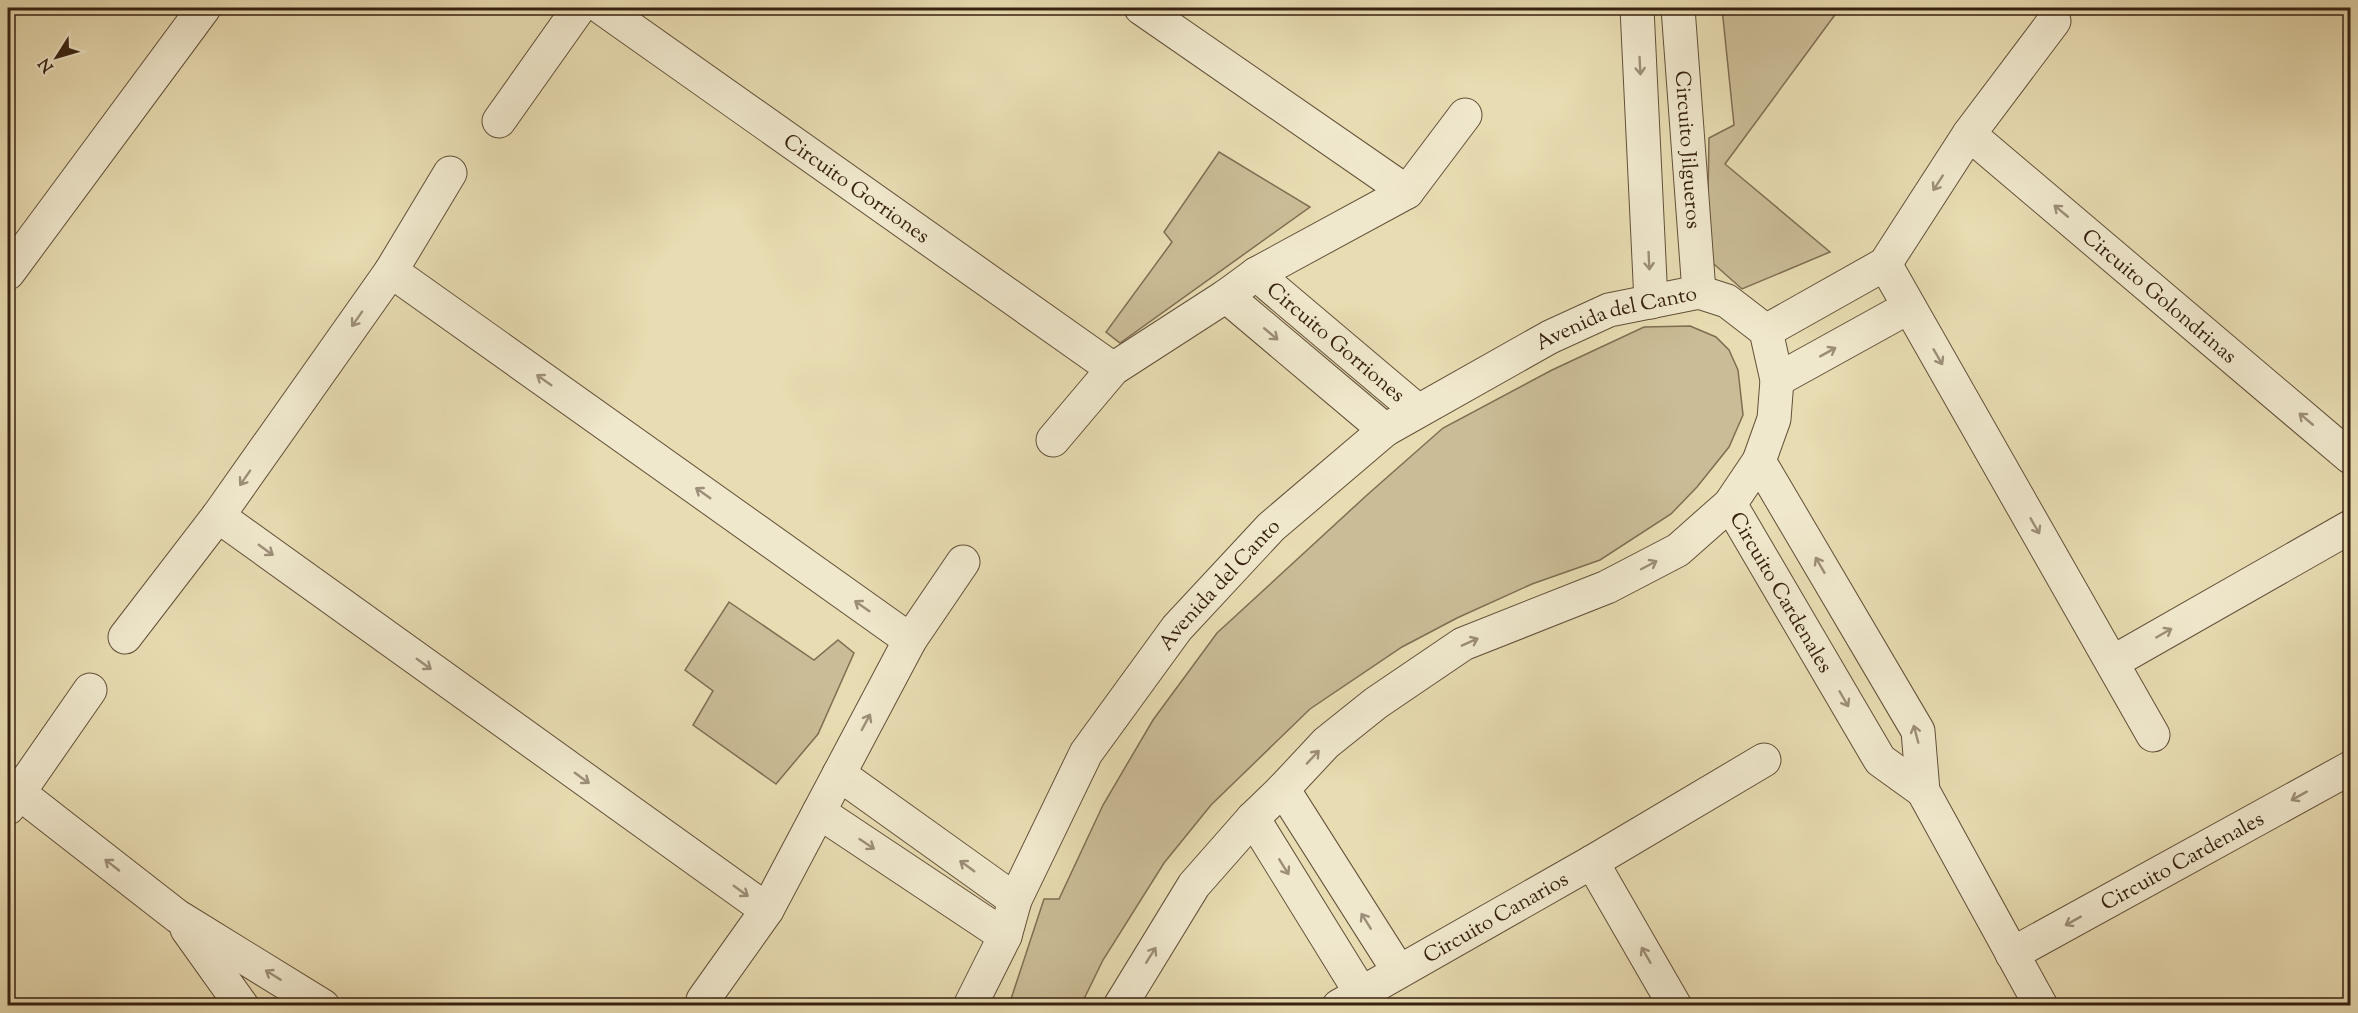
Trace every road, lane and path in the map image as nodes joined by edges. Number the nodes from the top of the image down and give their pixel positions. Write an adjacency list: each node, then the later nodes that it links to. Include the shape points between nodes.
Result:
1 (204, 8): 15 (street)
2 (579, 8): 9 (street)
3 (602, 8): 22 (street, Circuito Gorriones)
4 (1142, 8): 12 (street)
5 (1637, 8): 19 (street, one-way to 19)
6 (1678, 8): 17 (street, Circuito Jilgueros)
7 (2054, 21): 10 (street)
8 (1465, 115): 12 (street, Circuito Gorriones)
9 (500, 121)
10 (1970, 134): 13 (street, one-way to 13); 27 (street, Circuito Golondrinas, one-way to 10)
11 (450, 173): 14 (street)
12 (1407, 192): 16 (street, Circuito Gorriones)
13 (1885, 264): 20 (street); 21 (street)
14 (391, 271): 30 (street, one-way to 30); 34 (street, one-way to 14)
15 (8, 273)
16 (1256, 274): 18 (street, Circuito Gorriones); 24 (street, Circuito Gorriones)
17 (1699, 292): 19 (street, Avenida del Canto); 21 (street, Avenida del Canto, via 1727,301)
18 (1226, 296): 22 (street, Circuito Gorriones); 25 (street, Circuito Gorriones, one-way to 25)
19 (1651, 302): 24 (street, Avenida del Canto, via 1599,314)
20 (1909, 307): 23 (street, one-way to 20); 35 (street, one-way to 35)
21 (1766, 331): 23 (street)
22 (1113, 369): 26 (street, Circuito Gorriones)
23 (1777, 380): 28 (street, via 1774,419)
24 (1417, 410): 25 (street, Avenida del Canto)
25 (1385, 430): 47 (street, Avenida del Canto, via 1272,527 1177,628 1086,753)
26 (1053, 440)
27 (2350, 456)
28 (1759, 461): 29 (street); 42 (street, Circuito Cardenales, one-way to 28, via 1918,731)
29 (1730, 504): 41 (street, one-way to 29, via 1326,743 1463,644 1607,587 1678,550); 42 (street, Circuito Cardenales, one-way to 42, via 1880,760)
30 (218, 516): 33 (street); 48 (street, one-way to 48)
31 (2350, 526): 35 (street, one-way to 31)
32 (963, 562): 34 (street)
33 (125, 637)
34 (910, 640): 40 (street, one-way to 34)
35 (2114, 662): 37 (street)
36 (90, 690): 43 (street)
37 (2153, 735)
38 (1764, 760): 46 (street, Circuito Canarios)
39 (2350, 768): 51 (street, Circuito Cardenales, one-way to 51)
40 (839, 774): 44 (street); 47 (street, one-way to 40)
41 (1283, 789): 45 (street); 52 (street, Circuito Canarios, one-way to 41)
42 (1923, 791): 51 (street, Circuito Cardenales)
43 (13, 800): 49 (street, one-way to 43)
44 (819, 812): 48 (street); 50 (street, one-way to 50)
45 (1253, 818): 53 (street, Circuito Canarios, one-way to 53); 58 (street, one-way to 45, via 1194,885)
46 (1592, 862): 52 (street, Circuito Canarios); 59 (street, Circuito Canarios, one-way to 46)
47 (1015, 900): 50 (street, Avenida del Canto)
48 (767, 910): 54 (street)
49 (177, 916): 55 (street); 56 (street, one-way to 49)
50 (1005, 936): 57 (street, Avenida del Canto)
51 (2012, 954): 60 (street, Circuito Cardenales)
52 (1398, 970): 53 (street, Circuito Canarios)
53 (1350, 999)
54 (703, 1000)
55 (242, 1005)
56 (322, 1005)
57 (970, 1005)
58 (1120, 1005)
59 (1675, 1005)
60 (2041, 1005)

